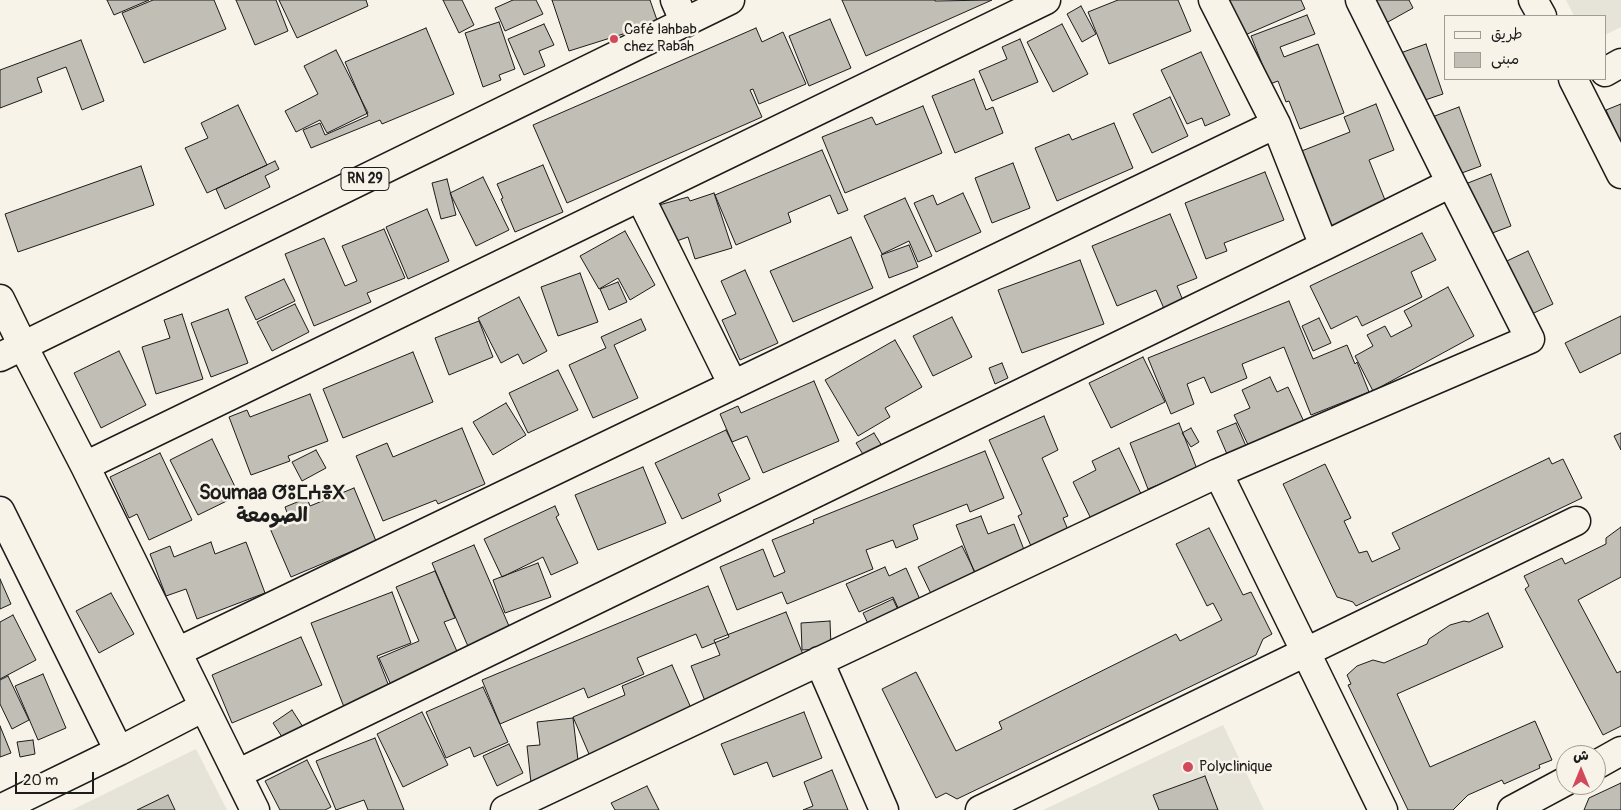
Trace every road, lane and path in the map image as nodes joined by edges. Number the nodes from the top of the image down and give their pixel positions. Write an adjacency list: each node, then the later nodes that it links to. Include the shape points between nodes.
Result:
1 (730, 0): 6 (street, RN 29)
2 (1046, 0): 14 (street)
3 (1213, 0): 11 (street)
4 (1360, 0): 13 (street)
5 (1533, 0): 7 (street)
6 (680, 11): 17 (street, RN 29)
7 (1541, 15)
8 (1621, 64): 9 (street)
9 (1606, 72)
10 (1581, 82): 12 (street)
11 (1276, 124): 15 (street); 18 (street)
12 (1621, 174)
13 (1450, 183): 15 (street); 20 (street, via 1530,339)
14 (640, 197): 18 (street); 19 (street)
15 (1324, 246): 30 (street)
16 (0, 299): 17 (street)
17 (11, 352): 19 (street)
18 (733, 385): 23 (street)
19 (86, 466): 23 (street)
20 (1218, 473): 24 (street); 25 (street)
21 (0, 511): 27 (street)
22 (1576, 521): 24 (street)
23 (177, 652): 26 (street)
24 (1304, 652): 36 (street); 37 (street)
25 (819, 661): 34 (street); 35 (street)
26 (204, 706): 27 (street); 30 (street)
27 (119, 751): 32 (street)
28 (1621, 751): 29 (street)
29 (1606, 759)
30 (237, 774): 33 (street)
31 (1556, 786): 38 (street)
32 (0, 809)
33 (255, 810)
34 (505, 810)
35 (884, 810)
36 (980, 810)
37 (1383, 810)
38 (1512, 810)

